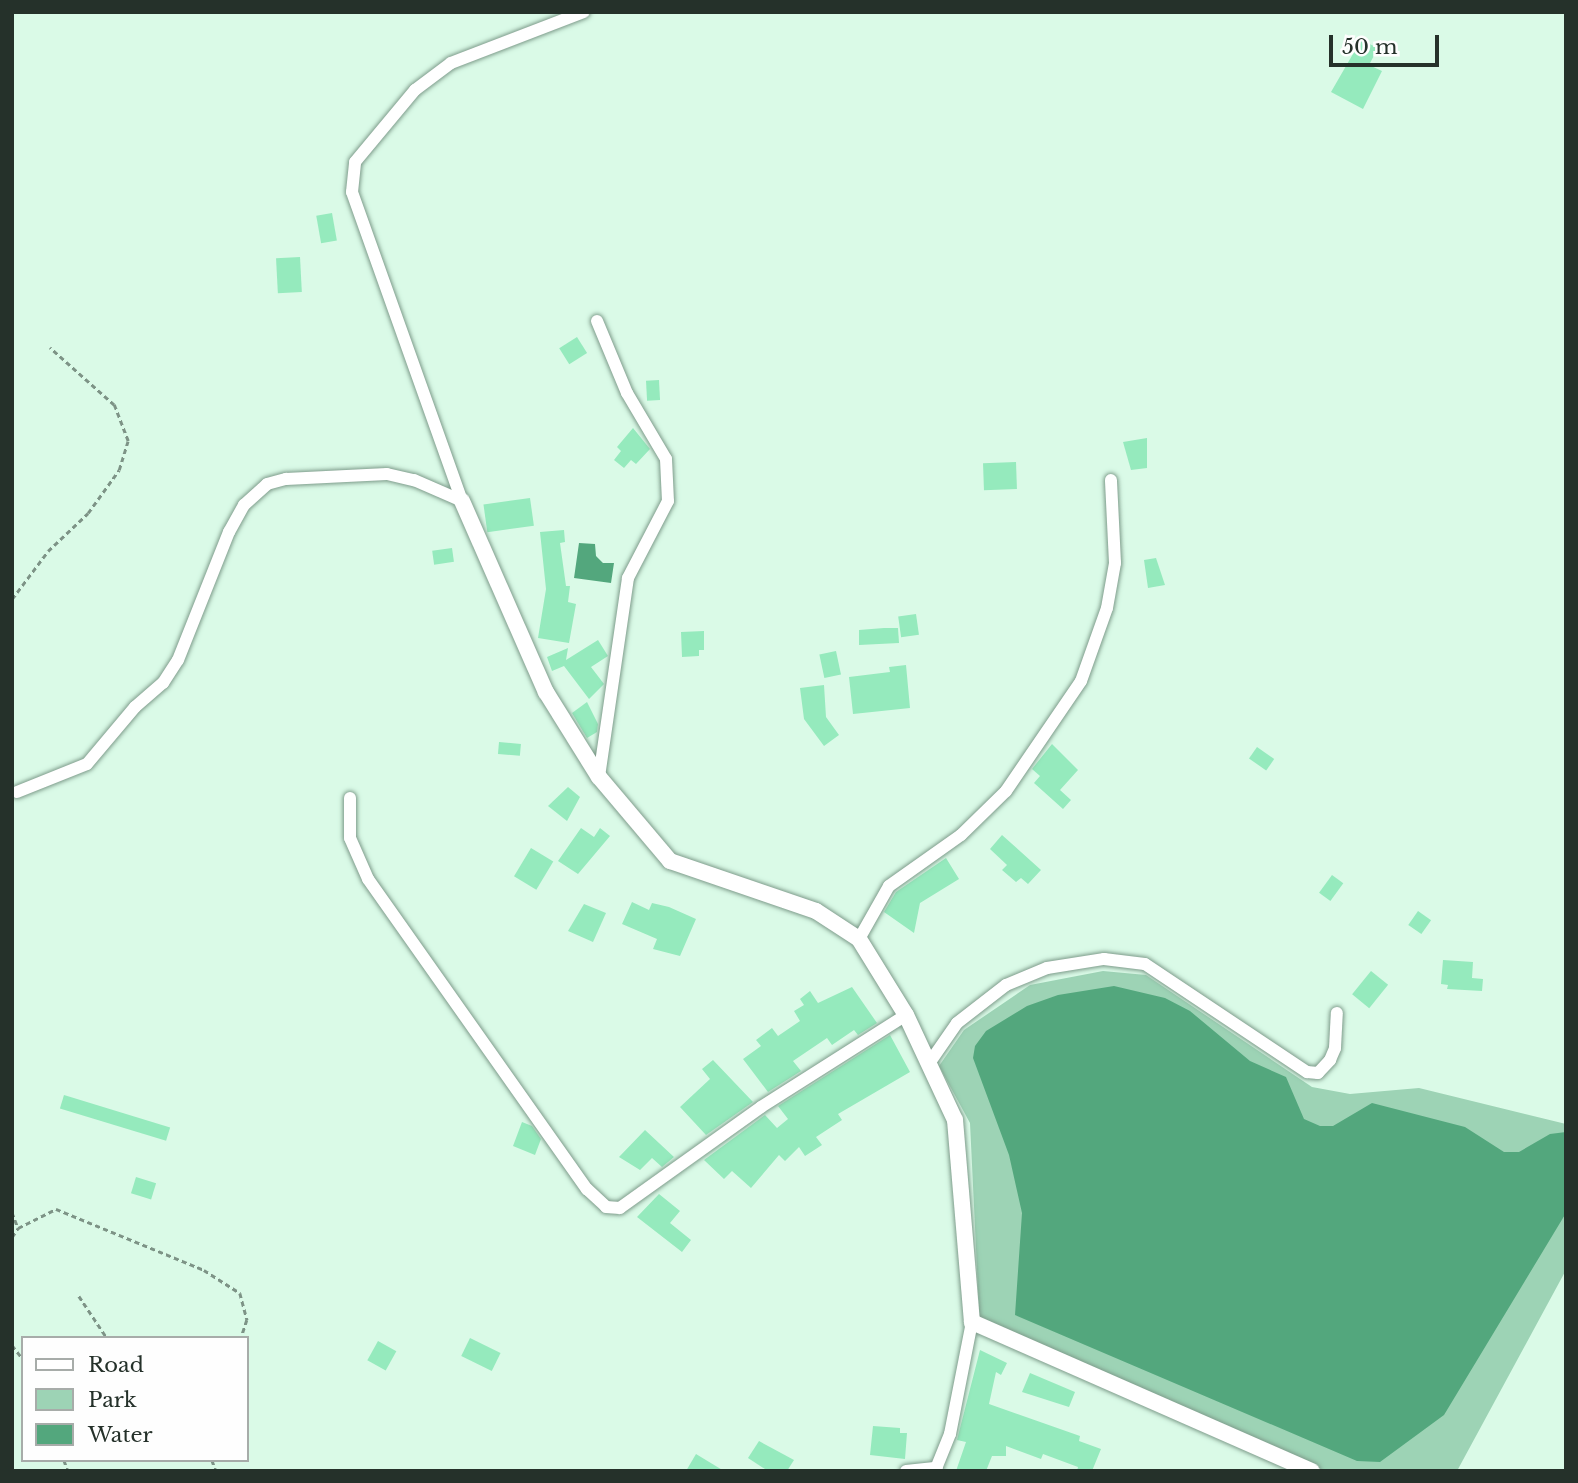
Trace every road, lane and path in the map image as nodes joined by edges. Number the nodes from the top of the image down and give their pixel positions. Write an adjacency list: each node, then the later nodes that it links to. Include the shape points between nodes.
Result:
1 (584, 12): 5 (street, via 451,63 409,96 355,162 352,192)
2 (597, 321): 7 (street, via 627,393 666,459 668,501 628,578)
3 (50, 348): 6 (path, via 114,405 128,442 119,470 88,513 48,551)
4 (1111, 480): 10 (street, via 1115,563 1107,608 1081,681 1006,791 961,835 889,886)
5 (462, 501): 7 (street, via 546,692); 8 (street, via 414,480 387,474 267,484 244,505 229,532 178,660 163,683 135,707 87,764)
6 (12, 598)
7 (599, 777): 10 (street, via 670,861 816,911)
8 (17, 792)
9 (350, 798): 12 (street, via 350,838 368,879 587,1189 606,1207 620,1208 761,1107)
10 (859, 939): 12 (street)
11 (1337, 1013): 13 (street, via 1330,1060 1318,1073 1307,1072 1146,964 1104,959 1046,968 1006,985 957,1023)
12 (906, 1015): 13 (street)
13 (930, 1062): 18 (street, via 955,1120)
14 (12, 1212): 15 (path)
15 (18, 1228): 16 (path); 20 (path, via 56,1209 204,1270 240,1293 247,1320)
16 (12, 1237)
17 (79, 1296): 19 (path)
18 (972, 1322): 21 (street, via 956,1409); 23 (street)
19 (106, 1336)
20 (243, 1336)
21 (936, 1469): 22 (street)
22 (906, 1471)
23 (1312, 1471)

